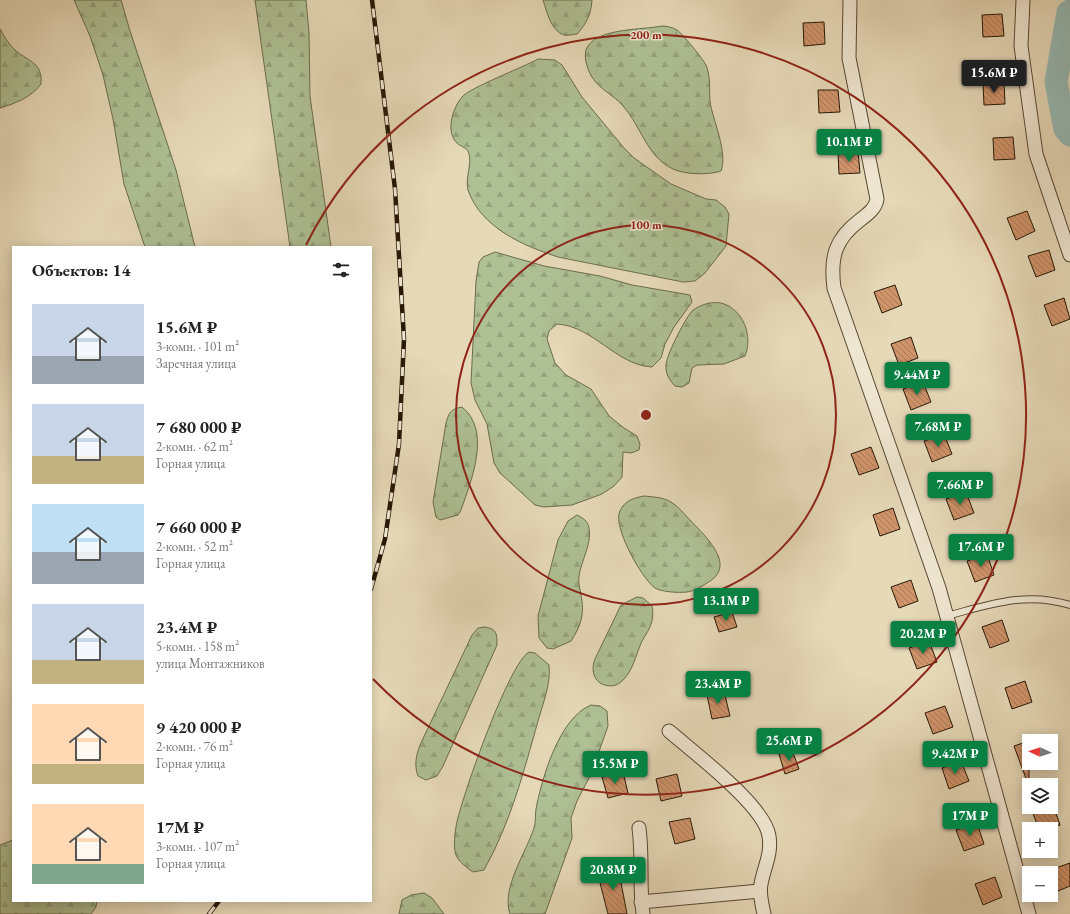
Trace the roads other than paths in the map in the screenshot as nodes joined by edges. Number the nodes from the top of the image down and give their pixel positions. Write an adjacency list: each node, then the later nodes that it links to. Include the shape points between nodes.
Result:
1 (850, 0): 5 (street, via 849,58 877,199 875,207 851,227 838,243 833,263 834,288 939,588)
2 (1023, 0): 3 (street, via 1021,46 1036,154)
3 (1070, 255)
4 (1070, 605): 5 (lane, via 1052,599 1010,600)
5 (946, 616): 11 (street)
6 (669, 731): 8 (street, via 760,814 769,835 770,847)
7 (639, 828): 9 (street)
8 (760, 892): 9 (street); 10 (street)
9 (642, 908)
10 (764, 914)
11 (1029, 914)

